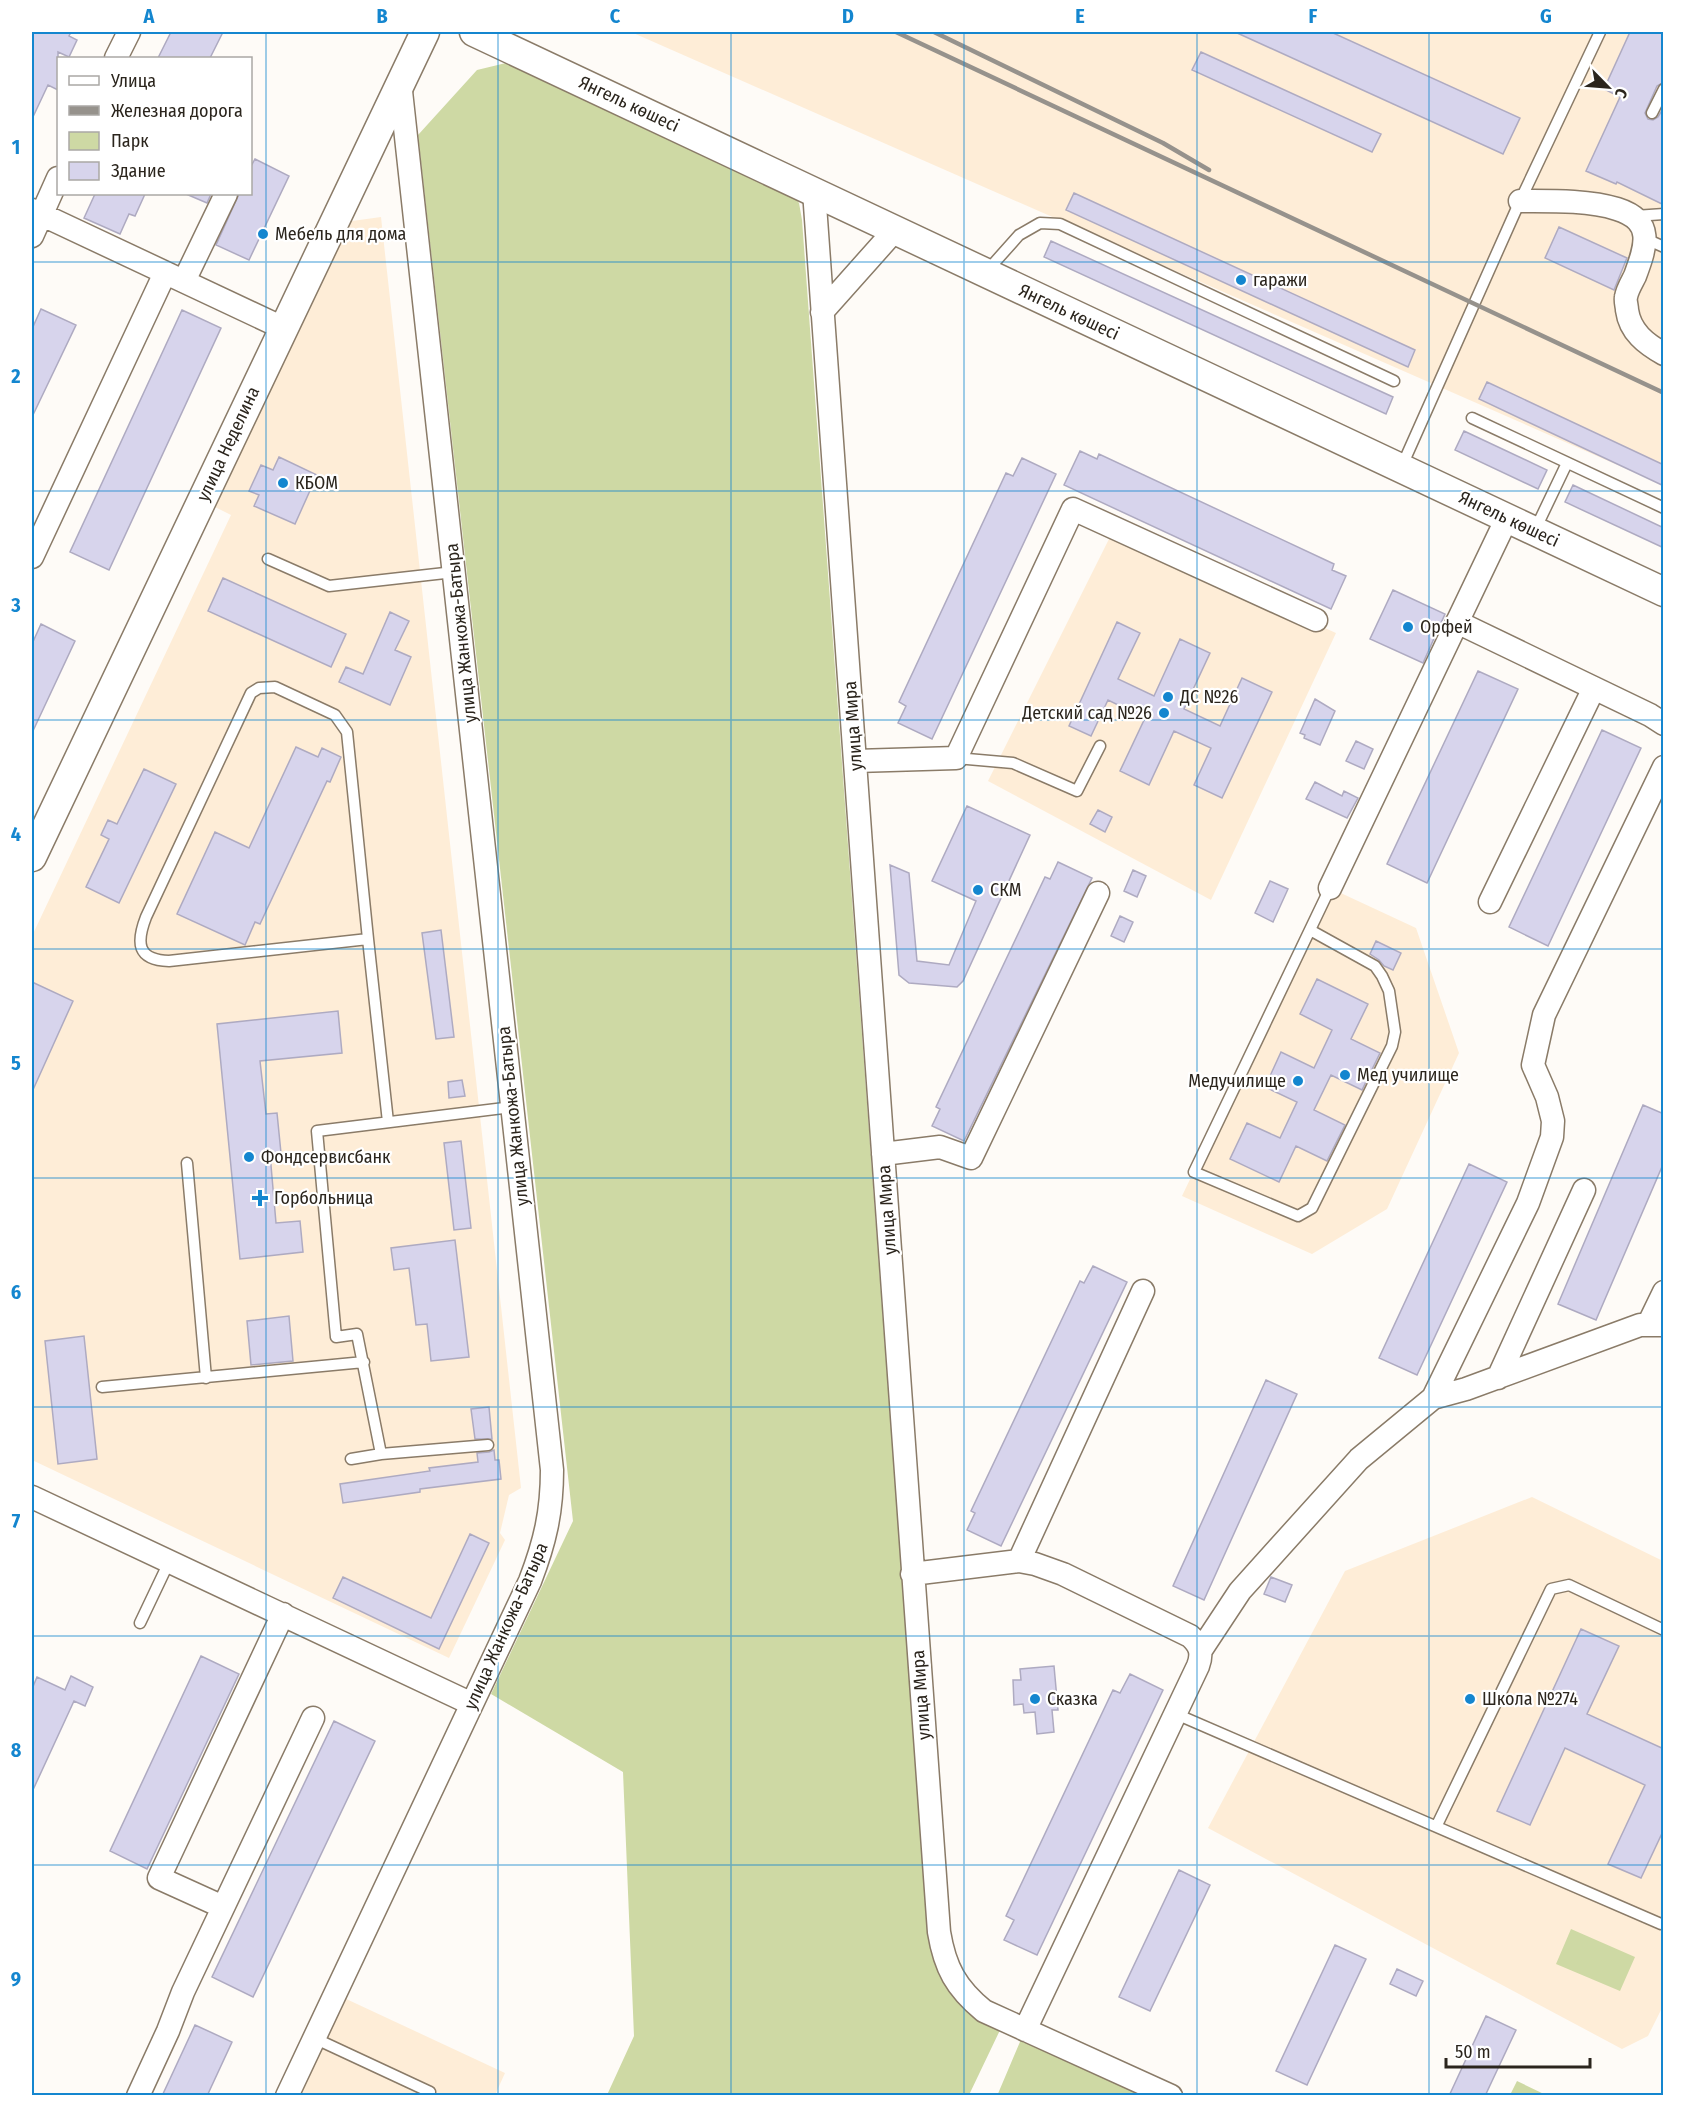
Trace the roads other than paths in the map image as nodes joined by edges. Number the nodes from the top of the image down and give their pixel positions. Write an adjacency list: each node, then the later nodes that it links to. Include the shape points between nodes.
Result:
1 (129, 32): 5 (street)
2 (424, 32): 6 (street, улица Неделина)
3 (474, 32): 10 (street, Янгель көшесі)
4 (1600, 32): 12 (lane)
5 (116, 57)
6 (400, 82): 22 (street, улица Неделина); 33 (street, улица Жанкожа-Батыра)
7 (1664, 89): 8 (lane)
8 (1652, 113)
9 (57, 180): 13 (street)
10 (814, 191): 16 (street, Янгель көшесі); 21 (street, улица Мира)
11 (225, 195): 20 (street)
12 (1520, 201): 15 (street, via 1571,202 1616,209); 27 (lane)
13 (36, 213): 17 (street); 20 (street)
14 (1664, 214): 15 (lane)
15 (1632, 216): 18 (street)
16 (895, 230): 19 (street, Янгель көшесі); 21 (street)
17 (32, 236)
18 (1655, 243): 23 (street, via 1635,274 1626,298 1636,334)
19 (986, 273): 24 (lane, via 1018,235 1040,223 1060,224); 27 (street, Янгель көшесі)
20 (174, 277): 22 (street); 31 (street)
21 (822, 312): 41 (street, улица Мира)
22 (283, 328): 43 (street, улица Неделина)
23 (1664, 354)
24 (1394, 381)
25 (1472, 418): 26 (lane)
26 (1567, 463): 28 (lane); 30 (lane)
27 (1401, 468): 29 (street, Янгель көшесі)
28 (1664, 508)
29 (1507, 518): 30 (street, Янгель көшесі); 36 (street)
30 (1534, 531): 34 (street, Янгель көшесі)
31 (32, 557)
32 (268, 559): 33 (lane, via 329,586)
33 (454, 572): 49 (street, улица Жанкожа-Батыра)
34 (1664, 592)
35 (1316, 620): 40 (street, via 1073,509)
36 (1457, 622): 37 (street); 44 (street)
37 (1594, 688): 38 (street); 46 (street)
38 (1664, 724)
39 (1100, 746): 40 (lane, via 1077,790 1013,763)
40 (956, 758): 41 (street)
41 (856, 761): 51 (street, улица Мира)
42 (1664, 767): 61 (street, via 1544,1014 1533,1065 1547,1097 1553,1120 1552,1137 1528,1203)
43 (32, 857)
44 (1330, 888): 47 (lane)
45 (1098, 893): 51 (street, via 971,1158 940,1147)
46 (1490, 902)
47 (1310, 930): 47 (lane, via 1194,1172 1298,1216 1312,1208 1392,1046 1395,1032 1389,991 1375,966)
48 (368, 939): 48 (lane, via 169,961 144,954 140,932 146,917 251,693 259,688 274,687 335,715 347,732); 50 (lane)
49 (512, 1107): 50 (lane); 73 (street, улица Жанкожа-Батыра, via 552,1470 552,1500 543,1547 530,1581)
50 (388, 1122): 57 (lane, via 317,1131 336,1337 357,1334)
51 (883, 1154): 68 (street, улица Мира)
52 (187, 1163): 58 (lane)
53 (1584, 1190): 59 (street)
54 (1143, 1291): 66 (street)
55 (1664, 1292): 56 (street)
56 (1656, 1325): 59 (street, via 1640,1325)
57 (364, 1362): 58 (lane); 63 (lane)
58 (206, 1378): 60 (lane)
59 (1497, 1378): 61 (street)
60 (102, 1388)
61 (1432, 1398): 72 (street, via 1359,1459 1240,1591)
62 (488, 1445): 63 (lane)
63 (381, 1454): 64 (lane)
64 (351, 1459)
65 (32, 1497): 67 (street)
66 (1019, 1561): 68 (street); 72 (street, via 1049,1568 1190,1636)
67 (170, 1562): 69 (street); 70 (lane)
68 (912, 1574): 79 (street, улица Мира, via 943,1955 971,2000 984,2011)
69 (283, 1614): 73 (street); 77 (street, via 159,1878)
70 (140, 1623)
71 (1664, 1630): 76 (lane, via 1569,1585 1551,1589)
72 (1201, 1650): 74 (street, via 1198,1666)
73 (472, 1704): 80 (street, улица Жанкожа-Батыра)
74 (1176, 1714): 76 (lane); 79 (street)
75 (313, 1718): 77 (street)
76 (1437, 1826): 78 (lane)
77 (223, 1907): 81 (street)
78 (1664, 1923)
79 (1025, 2030): 84 (street, улица Мира)
80 (314, 2038): 82 (street, улица Жанкожа-Батыра); 83 (lane, via 430,2092)
81 (138, 2096)
82 (287, 2096)
83 (428, 2096)
84 (1171, 2096)

